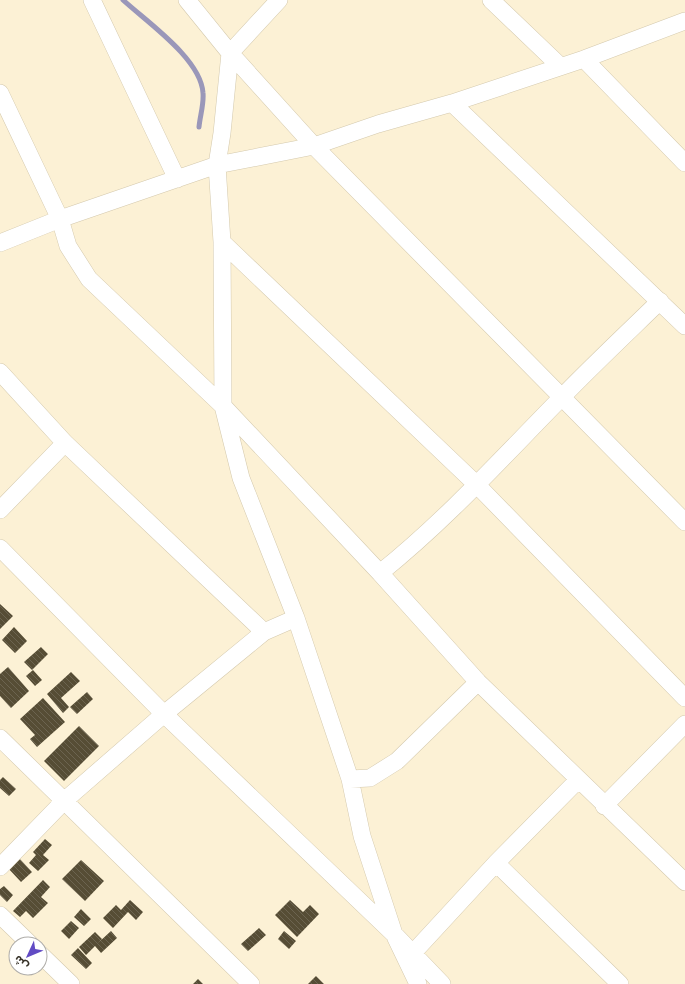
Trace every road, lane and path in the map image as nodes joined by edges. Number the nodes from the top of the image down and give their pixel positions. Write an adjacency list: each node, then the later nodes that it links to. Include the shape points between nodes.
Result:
1 (92, 0): 14 (street)
2 (187, 0): 6 (street)
3 (278, 0): 6 (street)
4 (491, 0): 8 (street)
5 (685, 21): 7 (street)
6 (230, 53): 11 (street); 13 (street)
7 (584, 59): 8 (street); 12 (street)
8 (560, 66): 10 (street)
9 (0, 93): 15 (street)
10 (452, 103): 11 (street); 18 (street)
11 (314, 146): 13 (street); 21 (street)
12 (685, 163)
13 (217, 165): 14 (street); 16 (street)
14 (177, 179): 15 (street)
15 (60, 219): 17 (street); 22 (street, via 68,246 88,279)
16 (222, 242): 22 (street); 24 (street)
17 (0, 243)
18 (660, 301): 19 (street); 21 (street)
19 (685, 326)
20 (0, 372): 23 (street)
21 (561, 398): 24 (street); 26 (street)
22 (223, 406): 28 (street); 29 (street, via 241,478)
23 (65, 443): 25 (street); 30 (street)
24 (477, 485): 28 (street, via 419,541); 32 (street)
25 (0, 510)
26 (685, 522)
27 (0, 548): 33 (street)
28 (380, 572): 31 (street)
29 (296, 618): 30 (street); 36 (street)
30 (264, 632): 33 (street)
31 (478, 682): 36 (street, via 397,761 370,778); 37 (street)
32 (685, 698)
33 (164, 714): 38 (street); 44 (street)
34 (685, 724): 39 (street)
35 (0, 738): 38 (street)
36 (350, 779): 44 (street, via 362,836)
37 (578, 780): 39 (street); 40 (street)
38 (64, 801): 41 (street); 49 (street)
39 (604, 806): 42 (street)
40 (496, 863): 46 (street); 52 (street)
41 (0, 867)
42 (685, 882)
43 (2, 923): 45 (street)
44 (394, 934): 46 (street); 50 (street)
45 (19, 936)
46 (412, 954): 51 (street)
47 (48, 962): 48 (street)
48 (71, 984)
49 (251, 984)
50 (418, 984)
51 (442, 984)
52 (620, 984)

